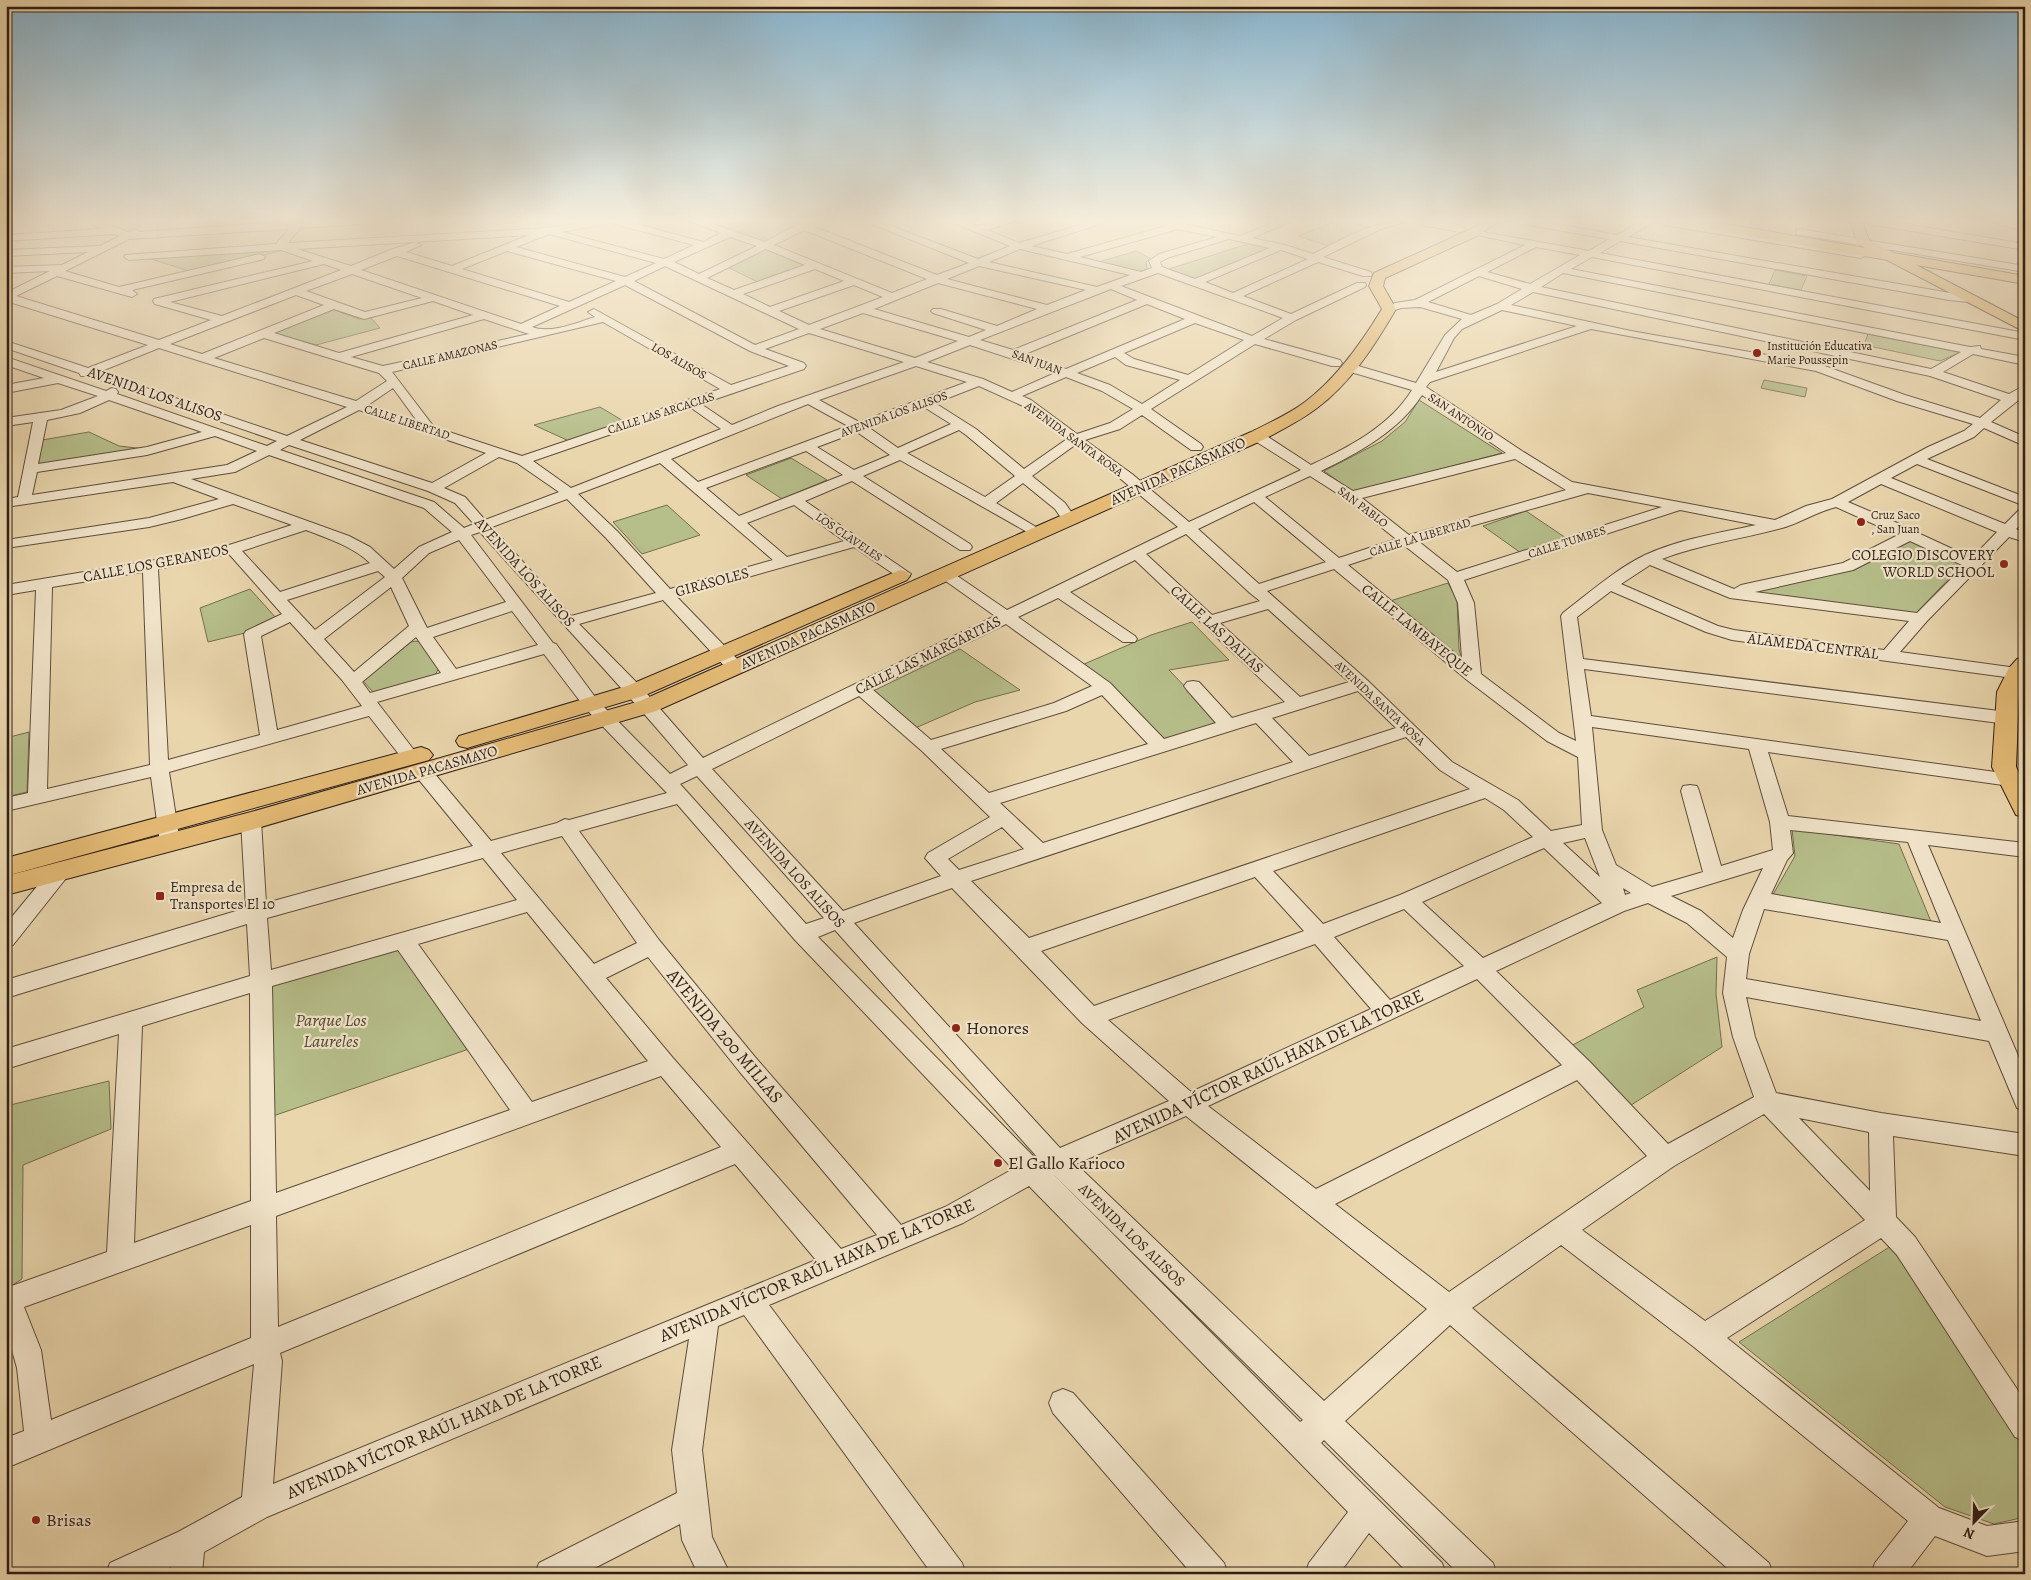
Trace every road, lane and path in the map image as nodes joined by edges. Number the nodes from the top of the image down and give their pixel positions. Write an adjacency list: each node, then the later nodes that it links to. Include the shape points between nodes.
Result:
1 (135, 295): 35 (street)
2 (172, 295): 35 (street)
3 (244, 295): 40 (street)
4 (284, 295): 40 (street)
5 (305, 295): 42 (street)
6 (423, 295): 34 (street)
7 (539, 295): 41 (street)
8 (592, 295): 41 (street)
9 (652, 295): 71 (street)
10 (735, 295): 47 (street, AVENIDA SANTA ROSA)
11 (816, 295): 47 (street)
12 (886, 295): 32 (street)
13 (898, 295): 32 (street)
14 (995, 295): 45 (street)
15 (1086, 295): 45 (street)
16 (1133, 295): 37 (street, SAN ANTONIO)
17 (1227, 295): 33 (street)
18 (1238, 295): 33 (street)
19 (1349, 295): 52 (street)
20 (1375, 295): 46 (main road)
21 (1386, 295): 38 (street)
22 (1435, 295): 39 (street)
23 (1520, 295): 43 (street)
24 (1558, 295): 87 (street)
25 (1687, 295): 49 (street)
26 (1782, 295): 49 (street)
27 (1808, 295): 63 (street)
28 (1938, 295): 36 (street)
29 (1962, 295): 36 (main road)
30 (1979, 295): 53 (main road)
31 (6, 297): 70 (street, CALLE LIBERTAD)
32 (892, 297): 44 (street)
33 (1233, 297): 52 (street)
34 (433, 298): 42 (street, via 364,316); 50 (street)
35 (148, 299): 54 (street)
36 (1969, 299): 60 (main road)
37 (1146, 300): 57 (street, SAN ANTONIO); 74 (street)
38 (1406, 303): 39 (street); 46 (street)
39 (1418, 303): 55 (street)
40 (260, 304): 54 (street); 56 (street)
41 (572, 304): 51 (street, LOS ALISOS); 59 (street)
42 (334, 305): 56 (street)
43 (1501, 306): 55 (street, CALLE LAS MARGARITAS); 58 (street)
44 (863, 309): 61 (street); 67 (street, SAN JUAN)
45 (1048, 309): 62 (street)
46 (1389, 309): 81 (main road, AVENIDA PACASMAYO, via 1360,339)
47 (769, 311): 61 (street, AVENIDA SANTA ROSA)
48 (937, 311): 62 (street)
49 (1776, 312): 72 (street)
50 (484, 314): 59 (street); 75 (street)
51 (604, 318): 65 (street, CALLE AMAZONAS); 96 (street, LOS ALISOS)
52 (1292, 318): 68 (street)
53 (2025, 318)
54 (220, 319): 70 (street)
55 (1472, 319): 80 (street, CALLE LAS MARGARITAS, via 1449,337)
56 (298, 320): 64 (street)
57 (1194, 320): 68 (street, SAN ANTONIO); 73 (street)
58 (1589, 326): 83 (street); 87 (street, via 1819,368)
59 (523, 327): 65 (street)
60 (2025, 328)
61 (809, 329): 71 (street); 79 (street, AVENIDA SANTA ROSA)
62 (996, 329): 67 (street)
63 (2000, 332): 66 (street); 72 (street)
64 (264, 334): 75 (street); 76 (street)
65 (540, 334): 82 (street, CALLE AMAZONAS)
66 (2025, 337)
67 (969, 340): 74 (street, SAN JUAN); 79 (street)
68 (1253, 340): 81 (street, SAN ANTONIO); 89 (street)
69 (6, 344): 84 (street, AVENIDA LOS ALISOS)
70 (156, 344): 76 (street, CALLE LIBERTAD); 84 (street)
71 (754, 349): 96 (street, CALLE LAS ARCACIAS, via 800,366)
72 (1971, 351): 78 (street); 85 (street)
73 (1117, 352): 86 (street); 89 (street, via 1130,362)
74 (1014, 354): 86 (street, SAN JUAN)
75 (337, 357): 82 (street)
76 (202, 358): 102 (street, CALLE LIBERTAD)
77 (6, 361): 88 (street, AVENIDA LOS ALISOS)
78 (2025, 361)
79 (916, 362): 91 (street, AVENIDA SANTA ROSA); 99 (street)
80 (1434, 364): 83 (street); 92 (street, CALLE LAS MARGARITAS)
81 (1342, 365): 92 (street, SAN ANTONIO); 112 (main road, AVENIDA PACASMAYO, via 1331,389 1312,405); 117 (main road, AVENIDA PACASMAYO, via 1296,399)
82 (383, 370): 90 (street)
83 (1449, 371): 92 (street)
84 (89, 372): 88 (street); 95 (street, AVENIDA LOS ALISOS)
85 (1933, 373): 87 (street); 98 (street)
86 (1068, 374): 97 (street); 103 (street, SAN JUAN, via 1106,388)
87 (1874, 374): 106 (street, via 1901,398)
88 (57, 379): 94 (street); 95 (street, AVENIDA LOS ALISOS)
89 (1188, 379): 103 (street)
90 (394, 381): 102 (street); 109 (street)
91 (978, 382): 97 (street, AVENIDA SANTA ROSA); 100 (street, AVENIDA LOS ALISOS)
92 (1422, 384): 121 (street, SAN ANTONIO); 126 (street, CALLE LAS MARGARITAS, via 1412,400 1386,427 1345,454)
93 (2025, 389): 98 (street)
94 (6, 390)
95 (115, 390): 104 (street, via 80,408); 111 (street, AVENIDA LOS ALISOS); 114 (street, AVENIDA LOS ALISOS)
96 (731, 390): 101 (street, CALLE LAS ARCACIAS)
97 (1012, 396): 113 (street, AVENIDA SANTA ROSA, via 1027,403)
98 (2010, 399): 106 (street)
99 (809, 400): 108 (street); 110 (street)
100 (926, 402): 107 (street); 108 (street, AVENIDA LOS ALISOS)
101 (692, 403): 110 (street); 124 (street, CALLE LAS ARCACIAS)
102 (358, 406): 109 (street, CALLE LIBERTAD); 114 (street)
103 (1142, 409): 113 (street, via 1114,426); 117 (street, SAN JUAN)
104 (41, 417): 105 (street); 125 (street)
105 (6, 422)
106 (1983, 423): 115 (street); 123 (street, via 1969,434)
107 (960, 425): 120 (street); 128 (street)
108 (858, 427): 116 (street, AVENIDA LOS ALISOS); 120 (street)
109 (429, 429): 119 (street, CALLE LIBERTAD)
110 (731, 430): 122 (street)
111 (215, 432): 118 (street, AVENIDA LOS ALISOS); 125 (street, via 152,452)
112 (1257, 436): 126 (street, SAN PABLO); 131 (main road, AVENIDA PACASMAYO)
113 (1075, 439): 128 (street); 131 (street, AVENIDA SANTA ROSA)
114 (290, 441): 118 (street); 132 (street, AVENIDA LOS ALISOS)
115 (2025, 442)
116 (807, 446): 127 (street); 133 (street, AVENIDA LOS ALISOS)
117 (1196, 447): 131 (main road, AVENIDA PACASMAYO)
118 (270, 451): 129 (street, via 230,469); 155 (street, AVENIDA LOS ALISOS, via 430,506)
119 (497, 452): 124 (street, CALLE LIBERTAD); 132 (street)
120 (899, 454): 127 (street); 144 (street)
121 (1517, 454): 134 (street, SAN ANTONIO); 137 (street)
122 (662, 458): 133 (street); 135 (street)
123 (1916, 459): 130 (street); 142 (street)
124 (522, 460): 135 (street, CALLE LIBERTAD, via 544,472)
125 (31, 470): 139 (street)
126 (1311, 470): 136 (street, CALLE LAS MARGARITAS); 137 (street, SAN PABLO)
127 (853, 475): 140 (street); 161 (street)
128 (1024, 477): 144 (street); 146 (street)
129 (176, 478): 138 (street); 139 (street)
130 (1879, 478): 141 (street); 154 (street)
131 (1133, 482): 146 (main road, AVENIDA PACASMAYO); 152 (street, AVENIDA SANTA ROSA)
132 (433, 488): 151 (street, AVENIDA LOS ALISOS, via 460,500)
133 (696, 488): 148 (street)
134 (1576, 488): 145 (street, SAN ANTONIO); 158 (street, CALLE LA LIBERTAD)
135 (570, 493): 151 (street); 180 (street, CALLE LIBERTAD)
136 (1255, 496): 152 (street, CALLE LAS MARGARITAS); 166 (street, CALLE LAMBAYEQUE)
137 (1351, 496): 158 (street, SAN PABLO)
138 (232, 499): 150 (street); 160 (street, via 199,512 151,522)
139 (24, 500): 143 (street)
140 (795, 500): 148 (street); 159 (street, LOS CLAVELES)
141 (1837, 502): 149 (street, via 1811,509); 156 (street)
142 (2025, 502)
143 (6, 503)
144 (986, 503): 153 (street)
145 (1679, 506): 149 (street, SAN ANTONIO); 173 (street, CALLE TUMBES)
146 (1064, 512): 153 (main road, AVENIDA PACASMAYO)
147 (2025, 512): 154 (street)
148 (737, 522): 165 (street)
149 (1779, 524): 164 (street, via 1678,547)
150 (304, 526): 162 (street, CALLE LOS GERANEOS); 168 (street, via 355,544)
151 (483, 526): 155 (street); 187 (street, AVENIDA LOS ALISOS)
152 (1188, 528): 163 (street, CALLE LAS MARGARITAS); 177 (street, AVENIDA SANTA ROSA)
153 (1028, 529): 161 (main road, AVENIDA PACASMAYO); 171 (main road, AVENIDA PACASMAYO)
154 (2006, 531): 157 (street); 167 (street)
155 (462, 534): 172 (street, via 429,546); 183 (street, AVENIDA LOS ALISOS)
156 (1911, 534): 167 (street); 179 (street, via 1848,567)
157 (2025, 538)
158 (1407, 540): 166 (street, CALLE LA LIBERTAD); 173 (street, SAN PABLO)
159 (856, 542): 165 (street, GIRASOLES); 170 (street, LOS CLAVELES)
160 (6, 544)
161 (965, 547): 170 (main road, AVENIDA PACASMAYO)
162 (232, 549): 169 (street, CALLE LOS GERANEOS); 181 (street)
163 (1137, 554): 178 (street, CALLE LAS MARGARITAS); 188 (street, CALLE LAS DALIAS)
164 (1649, 559): 175 (street); 179 (street)
165 (784, 562): 180 (street, GIRASOLES)
166 (1336, 564): 177 (street, CALLE LA LIBERTAD); 201 (street, CALLE LAMBAYEQUE)
167 (1974, 564): 186 (street)
168 (380, 565): 172 (street); 181 (street)
169 (150, 566): 174 (street, CALLE LOS GERANEOS); 224 (street)
170 (904, 574): 194 (main road, AVENIDA PACASMAYO)
171 (945, 574): 185 (street); 198 (main road, AVENIDA PACASMAYO)
172 (394, 577): 189 (street); 191 (street)
173 (1455, 578): 201 (street, SAN PABLO, via 1466,603)
174 (44, 583): 176 (street, CALLE LOS GERANEOS); 229 (street)
175 (1609, 585): 195 (street, ALAMEDA CENTRAL, via 1732,635); 196 (street, via 1570,616)
176 (6, 590)
177 (1256, 590): 182 (street, AVENIDA SANTA ROSA)
178 (1059, 592): 185 (street, CALLE LAS MARGARITAS); 192 (street)
179 (1730, 593): 186 (street)
180 (666, 594): 187 (street, GIRASOLES); 194 (street, CALLE LIBERTAD)
181 (277, 598): 184 (street)
182 (1271, 603): 188 (street); 203 (street, AVENIDA SANTA ROSA)
183 (517, 604): 189 (street); 193 (street, AVENIDA LOS ALISOS)
184 (292, 615): 191 (street); 216 (street, via 252,634)
185 (1006, 617): 205 (street); 206 (street, CALLE LAS MARGARITAS)
186 (1921, 618): 190 (street)
187 (568, 622): 207 (street, AVENIDA LOS ALISOS)
188 (1209, 622): 208 (street, CALLE LAS DALIAS)
189 (421, 631): 200 (street); 202 (street)
190 (1905, 636): 195 (street); 197 (street)
191 (314, 639): 202 (street)
192 (1129, 639)
193 (550, 647): 200 (street); 210 (street, AVENIDA LOS ALISOS)
194 (721, 654): 198 (street, CALLE LIBERTAD); 207 (main road, AVENIDA PACASMAYO)
195 (1888, 656): 197 (street, ALAMEDA CENTRAL)
196 (1575, 663): 212 (street); 213 (street)
197 (1947, 664): 199 (street, ALAMEDA CENTRAL)
198 (736, 667): 207 (main road, AVENIDA PACASMAYO)
199 (2022, 671): 212 (main road, via 2008,692)
200 (452, 676): 209 (street)
201 (1473, 676): 220 (street, CALLE LAMBAYEQUE, via 1553,737)
202 (352, 682): 209 (street)
203 (1361, 684): 208 (street); 215 (street, AVENIDA SANTA ROSA)
204 (1193, 686): 214 (street)
205 (1104, 687): 218 (street, via 1060,707); 219 (street)
206 (860, 688): 218 (street); 223 (street, CALLE LAS MARGARITAS)
207 (642, 699): 210 (main road, AVENIDA PACASMAYO); 223 (street, AVENIDA LOS ALISOS)
208 (1297, 704): 211 (street)
209 (369, 705): 216 (street); 222 (street)
210 (598, 712): 222 (main road, AVENIDA PACASMAYO); 226 (street, AVENIDA LOS ALISOS)
211 (1260, 716): 214 (street); 221 (street)
212 (2007, 718): 225 (main road, via 2004,768)
213 (1582, 720): 217 (street); 220 (street)
214 (1229, 726): 219 (street)
215 (1409, 730): 221 (street); 227 (street, AVENIDA SANTA ROSA, via 1446,766)
216 (269, 738): 224 (street)
217 (1756, 744): 225 (street); 234 (street)
218 (928, 747): 231 (street)
219 (1161, 747): 231 (street)
220 (1586, 754): 236 (street)
221 (1306, 764): 242 (street)
222 (417, 765): 233 (main road, AVENIDA PACASMAYO); 237 (main road, AVENIDA PACASMAYO); 240 (street)
223 (700, 767): 226 (street, CALLE LAS MARGARITAS); 257 (street, AVENIDA LOS ALISOS)
224 (159, 769): 229 (street); 237 (street)
225 (2010, 780): 232 (main road)
226 (674, 789): 235 (street, CALLE LAS MARGARITAS); 259 (street, AVENIDA LOS ALISOS)
227 (1485, 791): 239 (street, AVENIDA SANTA ROSA, via 1511,805); 245 (street)
228 (1690, 791): 248 (street)
229 (37, 797): 230 (street)
230 (6, 805)
231 (994, 809): 242 (street); 249 (street, via 935,858)
232 (2025, 809)
233 (251, 821): 237 (main road, AVENIDA PACASMAYO); 256 (street)
234 (1780, 822): 238 (street); 243 (street, via 1783,853)
235 (565, 826): 240 (street, CALLE LAS MARGARITAS); 263 (street, AVENIDA 200 MILLAS)
236 (1592, 830): 239 (street); 246 (street)
237 (169, 834): 244 (main road, AVENIDA PACASMAYO); 247 (main road, AVENIDA PACASMAYO)
238 (1915, 836): 241 (street); 258 (street)
239 (1546, 839): 252 (street); 255 (street, AVENIDA SANTA ROSA)
240 (486, 849): 254 (street); 256 (street, CALLE LAS MARGARITAS)
241 (2025, 850)
242 (1040, 852): 249 (street)
243 (1779, 856): 248 (street); 253 (street)
244 (6, 867)
245 (1258, 868): 260 (street); 264 (street)
246 (1608, 870): 251 (street); 255 (street)
247 (60, 872): 250 (main road, AVENIDA PACASMAYO); 261 (street)
248 (1714, 876): 251 (street)
249 (955, 879): 257 (street); 264 (street)
250 (6, 886)
251 (1650, 895): 255 (street); 265 (street, via 1694,917)
252 (1407, 900): 260 (street); 266 (street)
253 (1758, 900): 258 (street); 265 (street)
254 (532, 903): 262 (street); 267 (street)
255 (1618, 905): 266 (street, AVENIDA VÍCTOR RAÚL HAYA DE LA TORRE)
256 (257, 913): 268 (street); 270 (street, CALLE LAS MARGARITAS)
257 (839, 921): 259 (street); 286 (street, AVENIDA LOS ALISOS)
258 (1955, 933): 274 (street)
259 (802, 934): 286 (street, AVENIDA LOS ALISOS)
260 (1319, 934): 271 (street); 272 (street)
261 (6, 938)
262 (403, 940): 268 (street); 281 (street)
263 (651, 946): 267 (street); 291 (street, AVENIDA 200 MILLAS)
264 (1025, 948): 272 (street)
265 (1738, 954): 269 (street)
266 (1482, 968): 271 (street, AVENIDA VÍCTOR RAÚL HAYA DE LA TORRE); 277 (street)
267 (591, 975): 276 (street)
268 (261, 981): 273 (street); 288 (street)
269 (1734, 986): 274 (street); 279 (street, via 1744,1037)
270 (6, 989)
271 (1388, 1012): 280 (street, AVENIDA VÍCTOR RAÚL HAYA DE LA TORRE)
272 (1090, 1017): 280 (street)
273 (130, 1022): 275 (street); 292 (street)
274 (1997, 1033): 278 (street)
275 (6, 1059)
276 (665, 1065): 281 (street); 284 (street)
277 (1582, 1069): 285 (street); 287 (street, via 1566,1074)
278 (2025, 1100)
279 (1767, 1101): 282 (street); 285 (street); 289 (street)
280 (1188, 1104): 286 (street, AVENIDA VÍCTOR RAÚL HAYA DE LA TORRE); 287 (street)
281 (527, 1114): 288 (street)
282 (1881, 1124): 283 (street); 289 (street)
283 (2025, 1145)
284 (739, 1151): 293 (street); 299 (street)
285 (1665, 1158): 290 (street)
286 (1044, 1167): 291 (street, AVENIDA VÍCTOR RAÚL HAYA DE LA TORRE, via 954,1215); 301 (street, AVENIDA LOS ALISOS); 304 (street, AVENIDA LOS ALISOS)
287 (1313, 1203): 296 (street)
288 (263, 1208): 292 (street); 299 (street)
289 (1883, 1223): 298 (street); 302 (street, via 1906,1246)
290 (1562, 1230): 296 (street); 298 (street)
291 (896, 1238): 293 (street, AVENIDA VÍCTOR RAÚL HAYA DE LA TORRE)
292 (120, 1259): 294 (street)
293 (837, 1264): 295 (street, AVENIDA VÍCTOR RAÚL HAYA DE LA TORRE)
294 (6, 1301): 303 (street, via 18,1318 30,1358)
295 (750, 1301): 297 (street, AVENIDA VÍCTOR RAÚL HAYA DE LA TORRE); 316 (street)
296 (1448, 1308): 301 (street); 321 (street, via 1465,1319)
297 (706, 1318): 306 (street, via 687,1450); 307 (street, AVENIDA VÍCTOR RAÚL HAYA DE LA TORRE)
298 (1704, 1337): 309 (street)
299 (264, 1347): 303 (street); 307 (street, via 268,1361)
300 (1063, 1403): 317 (street)
301 (1324, 1420): 304 (street); 320 (street, AVENIDA LOS ALISOS)
302 (2025, 1427)
303 (39, 1439): 305 (street)
304 (1300, 1442): 308 (street, AVENIDA LOS ALISOS)
305 (6, 1453)
306 (692, 1501): 314 (street); 315 (street, via 696,1540)
307 (256, 1506): 311 (street, AVENIDA VÍCTOR RAÚL HAYA DE LA TORRE)
308 (1368, 1510): 318 (street); 319 (street, AVENIDA LOS ALISOS)
309 (1929, 1518): 310 (street, via 1987,1541); 322 (street)
310 (2025, 1536)
311 (189, 1543): 312 (street, AVENIDA VÍCTOR RAÚL HAYA DE LA TORRE); 313 (street)
312 (121, 1574)
313 (186, 1574)
314 (550, 1574)
315 (715, 1574)
316 (952, 1574)
317 (1213, 1574)
318 (1320, 1574)
319 (1431, 1574)
320 (1482, 1574)
321 (1758, 1574)
322 (1886, 1574)

